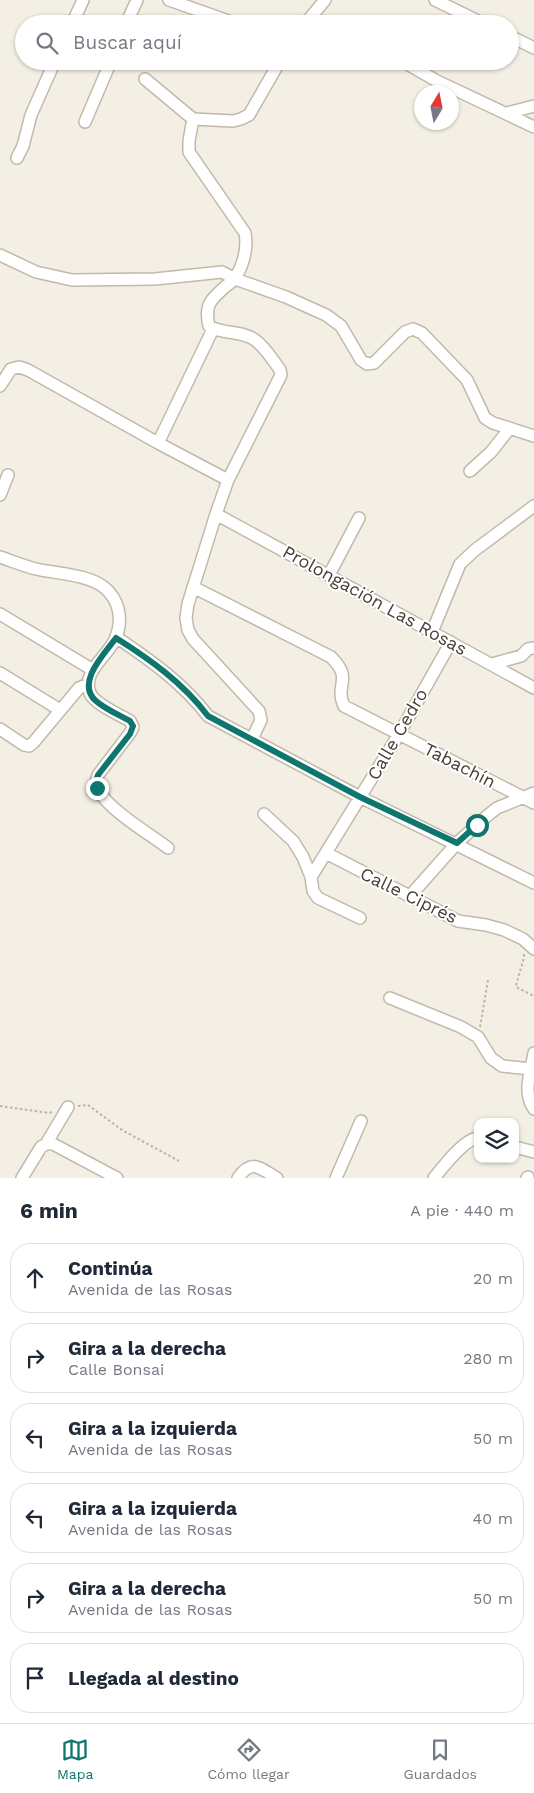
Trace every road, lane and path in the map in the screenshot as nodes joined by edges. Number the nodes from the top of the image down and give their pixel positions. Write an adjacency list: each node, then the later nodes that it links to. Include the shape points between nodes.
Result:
1 (83, 0): 7 (street)
2 (136, 0): 8 (street)
3 (169, 0): 6 (street)
4 (325, 0): 10 (street)
5 (435, 0): 11 (street)
6 (199, 5): 9 (street)
7 (76, 15)
8 (130, 15)
9 (219, 15)
10 (312, 15)
11 (466, 15)
12 (519, 40): 13 (street)
13 (534, 48)
14 (51, 70): 24 (street)
15 (106, 70): 22 (street)
16 (275, 70): 21 (street, via 248,115 233,121)
17 (418, 70): 20 (street)
18 (145, 79): 21 (street)
19 (534, 106): 20 (street)
20 (507, 113): 23 (street)
21 (193, 120): 26 (street, via 189,152 245,233 245,253)
22 (85, 122)
23 (534, 126)
24 (17, 158)
25 (0, 255): 26 (street, via 36,272 72,280 155,279 218,271)
26 (235, 279): 27 (street, via 213,298 208,307 209,326); 29 (street, via 326,315 341,326 361,360 367,364 374,363 405,332 413,329 422,333 467,380 485,418 493,424)
27 (214, 329): 31 (street); 34 (street, via 255,340 281,375)
28 (0, 386): 31 (street, via 11,369 28,370)
29 (510, 428): 30 (street); 32 (street)
30 (534, 436)
31 (158, 443): 34 (street)
32 (470, 471)
33 (8, 475): 35 (street)
34 (228, 480): 37 (street)
35 (0, 495)
36 (534, 506): 43 (street, via 460,564)
37 (216, 514): 40 (street, Prolongación Las Rosas); 41 (street)
38 (359, 518): 40 (street)
39 (0, 557): 44 (street, via 34,569 88,579 104,587 116,600 120,614)
40 (329, 575): 43 (street, Prolongación Las Rosas)
41 (193, 587): 54 (street, Tabachín, via 331,657 344,676 340,697 344,706); 55 (street, via 186,618 188,630 259,711 261,720)
42 (0, 614): 48 (street)
43 (432, 632): 45 (street, Prolongación Las Rosas)
44 (116, 638): 48 (street); 55 (street, via 148,658 193,696 208,716)
45 (451, 642): 47 (street, Prolongación Las Rosas); 54 (street, Calle Cedro)
46 (534, 648): 47 (street, via 521,656)
47 (492, 664): 51 (street, Prolongación Las Rosas)
48 (93, 670): 50 (street)
49 (0, 673): 52 (street)
50 (88, 684): 52 (street, via 79,688); 61 (street, via 96,701 133,726 98,775 97,788 110,805)
51 (534, 688)
52 (60, 710): 53 (street, via 28,746)
53 (0, 730)
54 (399, 734): 56 (street, Tabachín); 57 (street, Calle Cedro)
55 (252, 739): 57 (street)
56 (529, 795): 58 (street, Tabachín); 60 (street, via 497,808)
57 (360, 797): 60 (street); 62 (street, Calle Cedro)
58 (534, 803)
59 (264, 814): 63 (street, via 293,841)
60 (457, 843): 64 (street); 65 (street)
61 (168, 848)
62 (326, 853): 63 (street, Calle Cedro); 65 (street, Calle Ciprés)
63 (311, 877): 66 (street, via 313,891 318,898)
64 (534, 883)
65 (410, 896): 67 (street, Calle Ciprés, via 458,921 486,925)
66 (360, 918)
67 (523, 939): 68 (street, Calle Ciprés); 70 (path, via 524,954 516,987)
68 (534, 949)
69 (488, 980): 72 (path)
70 (534, 996)
71 (390, 998): 72 (street)
72 (478, 1036): 74 (street, via 491,1058 502,1066)
73 (534, 1053): 74 (street)
74 (532, 1069): 77 (street, via 527,1090)
75 (0, 1106): 76 (path, via 49,1113)
76 (68, 1107): 80 (street); 83 (path, via 88,1105 122,1130)
77 (534, 1108)
78 (361, 1122): 88 (street)
79 (474, 1139): 89 (street, via 466,1142)
80 (46, 1144): 84 (street); 85 (street, via 52,1144)
81 (519, 1147): 82 (street)
82 (534, 1152)
83 (179, 1161)
84 (22, 1178)
85 (117, 1178)
86 (238, 1178): 87 (street, via 250,1166)
87 (277, 1178)
88 (336, 1178)
89 (434, 1178)

